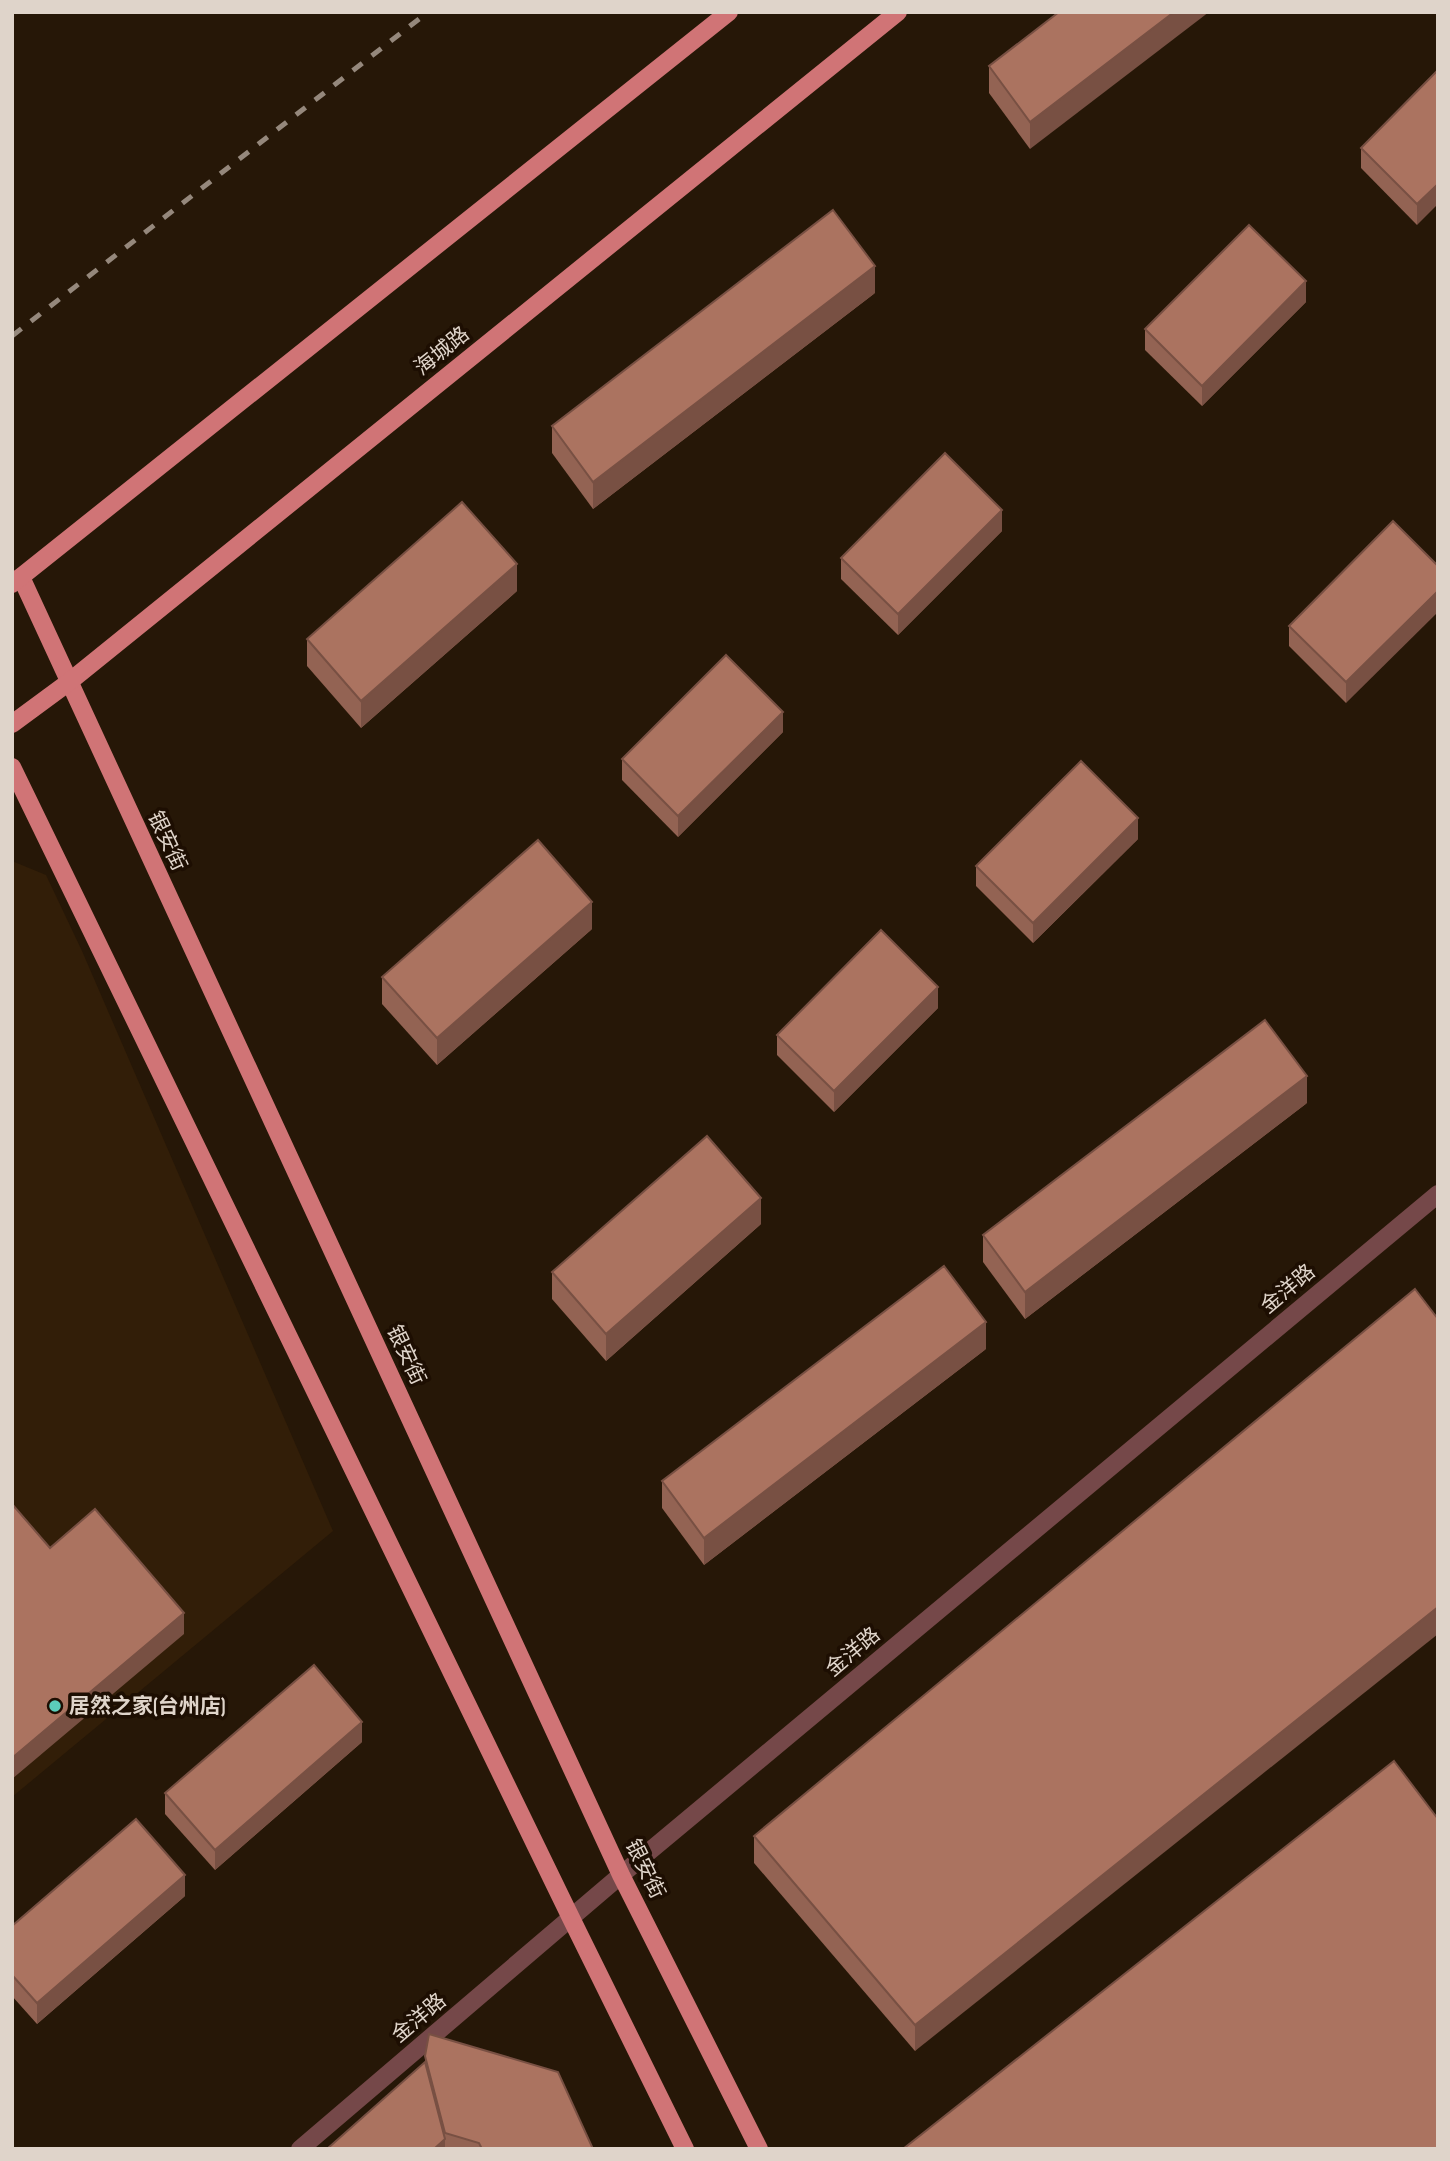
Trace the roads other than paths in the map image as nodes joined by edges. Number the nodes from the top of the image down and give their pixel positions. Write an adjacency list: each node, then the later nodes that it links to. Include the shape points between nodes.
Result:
1 (729, 12): 3 (main road)
2 (898, 12): 4 (main road, 海城路)
3 (17, 580): 4 (main road, 银安街)
4 (69, 682): 5 (main road, 海城路); 8 (main road, 银安街)
5 (12, 724)
6 (12, 767): 9 (main road)
7 (1438, 1194): 8 (street, 金洋路)
8 (621, 1875): 9 (street, 金洋路); 12 (main road, 银安街)
9 (571, 1918): 10 (street, 金洋路); 11 (main road)
10 (300, 2149)
11 (685, 2149)
12 (759, 2149)

